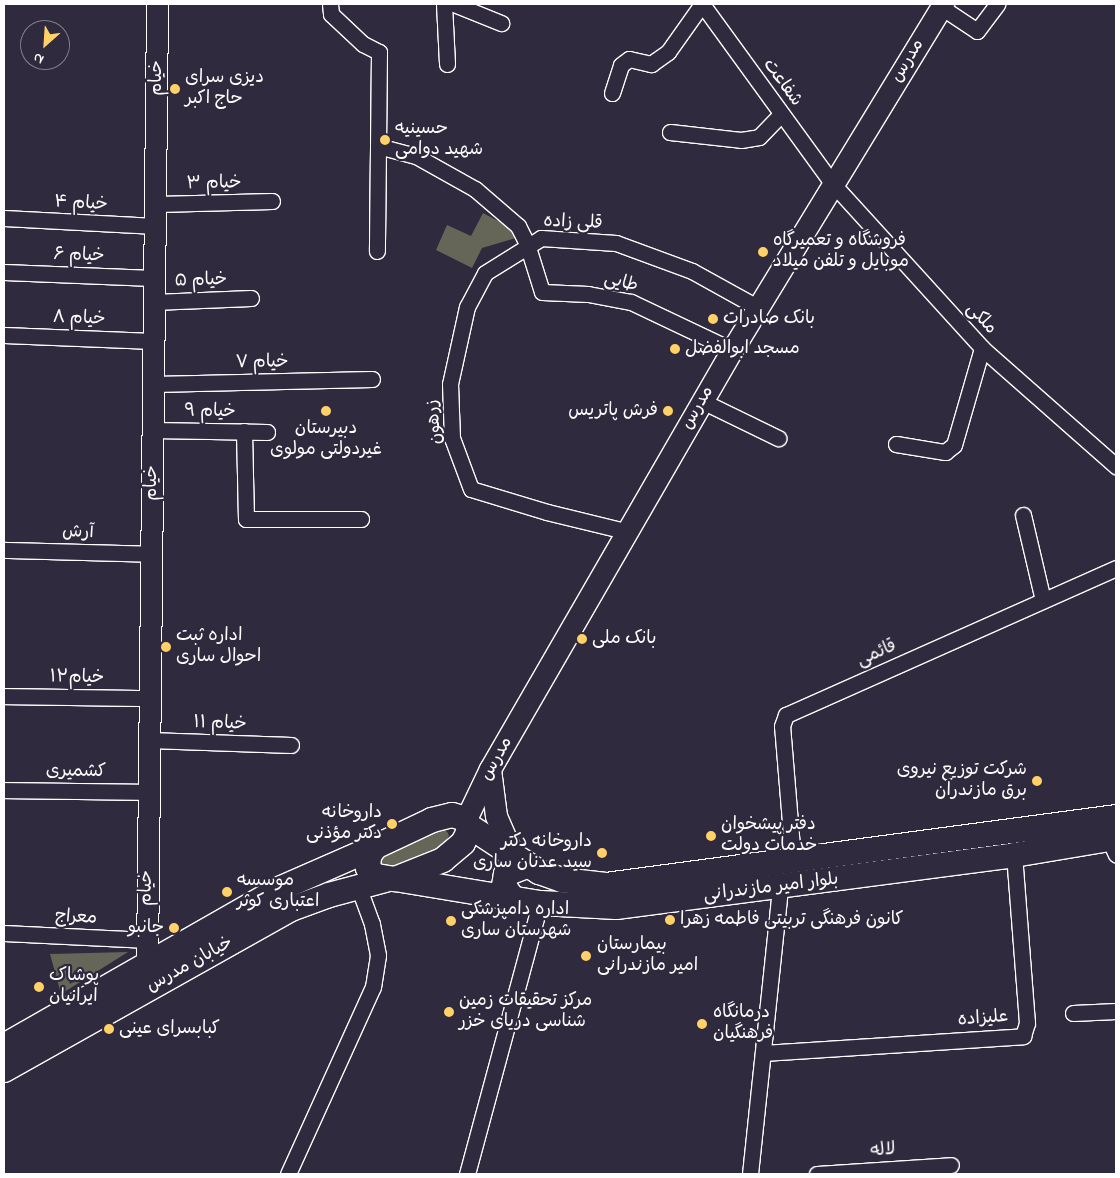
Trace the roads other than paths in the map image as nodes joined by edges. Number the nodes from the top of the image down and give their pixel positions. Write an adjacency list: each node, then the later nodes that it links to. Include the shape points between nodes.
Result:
1 (157, 4): 16 (main road, خیام)
2 (330, 4): 13 (street, via 331,14 363,44 380,52)
3 (444, 4): 9 (street)
4 (454, 4): 8 (street)
5 (702, 4): 10 (street, via 668,52 651,64 629,59 621,66); 11 (street, شفاعت)
6 (997, 4): 7 (street, via 977,31)
7 (942, 5): 14 (main road, مدرس)
8 (501, 23)
9 (446, 64)
10 (612, 93)
11 (781, 114): 12 (street, via 759,137 741,140); 14 (street, شفاعت)
12 (670, 132)
13 (378, 146): 19 (street, قلی زاده, via 416,156 475,190 518,226); 20 (street)
14 (833, 184): 25 (main road, مدرس); 28 (street, ملکی)
15 (272, 202): 16 (street, خیام ۳)
16 (156, 204): 18 (main road, خیام)
17 (4, 218): 18 (street, خیام ۴)
18 (156, 226): 22 (main road, خیام)
19 (528, 244): 25 (street, قلی زاده, via 541,238 616,243 692,270); 29 (street, طایی, via 542,292 588,294 630,302); 41 (street, زرهون, via 486,273 466,306 450,384 452,438 471,489)
20 (377, 251)
21 (4, 272): 22 (street, خیام ۶)
22 (154, 278): 24 (main road, خیام)
23 (251, 298): 24 (street, خیام ۵)
24 (153, 302): 27 (main road, خیام)
25 (758, 308): 29 (main road, مدرس)
26 (4, 335): 27 (street, خیام ۸)
27 (153, 340): 31 (main road, خیام)
28 (982, 348): 37 (street, via 954,445 945,452); 38 (street, ملکی)
29 (732, 350): 32 (main road, مدرس)
30 (372, 379): 31 (street, خیام ۷)
31 (152, 384): 33 (main road, خیام)
32 (702, 401): 36 (street); 41 (main road, مدرس)
33 (152, 430): 34 (street, خیام ۹); 43 (main road, خیام)
34 (244, 432): 35 (street, خیام ۹); 40 (street, via 246,519)
35 (267, 432)
36 (778, 438)
37 (896, 444)
38 (1116, 466)
39 (1023, 515): 45 (street)
40 (361, 519)
41 (629, 532): 50 (main road, مدرس)
42 (4, 550): 43 (street, آرش)
43 (152, 554): 47 (main road, خیام)
44 (1116, 568): 45 (street, قائمی)
45 (1043, 600): 57 (street, قائمی, via 786,715 782,726)
46 (4, 696): 47 (street, خیام۱۲)
47 (149, 698): 48 (main road, خیام)
48 (149, 740): 49 (street, خیام ۱۱); 52 (main road, خیام)
49 (291, 745)
50 (490, 769): 53 (main road, مدرس); 58 (main road, via 496,816)
51 (4, 790): 52 (street, کشمیری)
52 (148, 792): 65 (main road, خیام)
53 (468, 822): 55 (main road, خیابان مدرس, via 452,815 432,820); 58 (main road, بلوار امیر مازندرانی); 59 (main road, via 463,843 452,854 432,866)
54 (1115, 837): 56 (main road, بلوار امیر مازندرانی); 57 (main road, بلوار امیر مازندرانی)
55 (375, 846): 59 (main road, via 368,856 368,868 375,876); 65 (main road, خیابان مدرس)
56 (1014, 856): 61 (main road, بلوار امیر مازندرانی); 69 (street, علیزاده, via 1027,1023 1023,1036)
57 (793, 859): 58 (main road, بلوار امیر مازندرانی, via 606,885 562,880)
58 (520, 860): 62 (main road, via 506,874 504,886)
59 (390, 880): 60 (main road, خیابان مدرس); 62 (main road, بلوار امیر مازندرانی)
60 (358, 886): 70 (main road, خیابان مدرس, via 291,909); 72 (street, via 372,924 378,955 373,987)
61 (780, 887): 63 (main road, بلوار امیر مازندرانی, via 616,907); 69 (street)
62 (511, 896): 63 (main road, بلوار امیر مازندرانی)
63 (540, 902): 73 (street)
64 (4, 933): 65 (street, معراج)
65 (147, 951): 68 (main road, خیابان مدرس)
66 (1116, 1011): 67 (street)
67 (1072, 1013)
68 (4, 1046)
69 (764, 1052): 74 (street)
70 (4, 1070)
71 (951, 1165): 75 (street, لاله)
72 (288, 1174)
73 (467, 1174)
74 (750, 1174)
75 (817, 1174)

